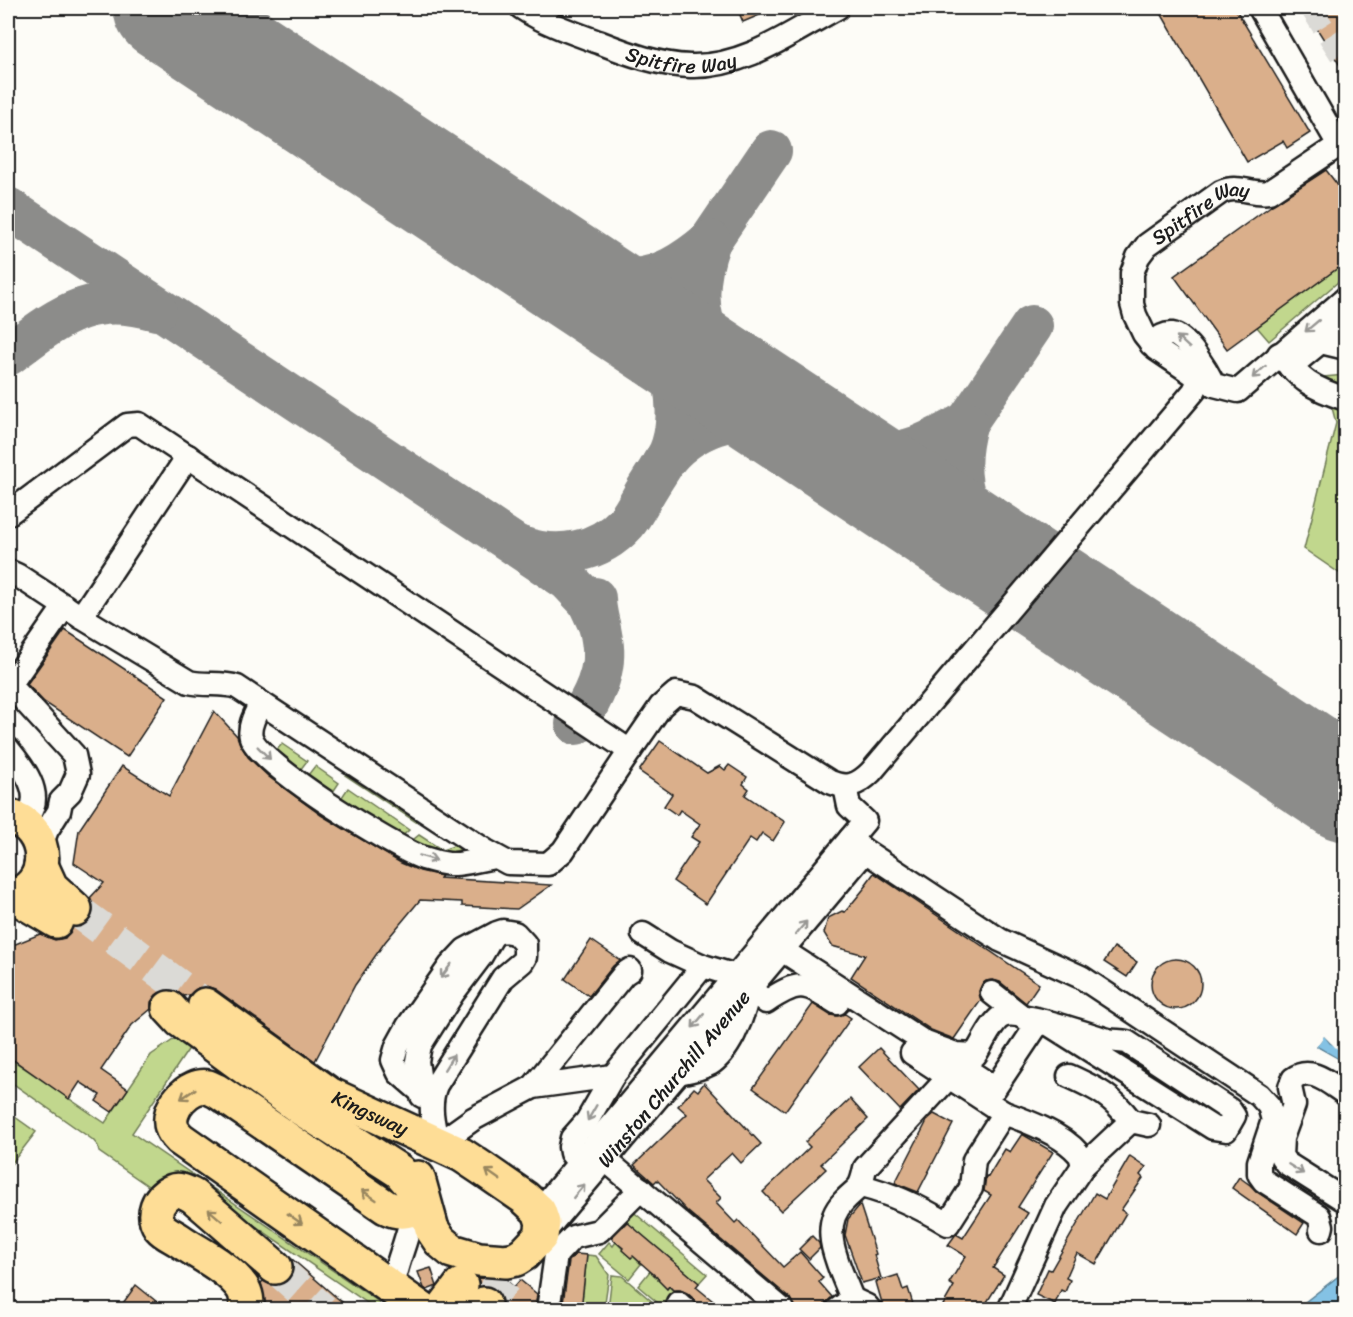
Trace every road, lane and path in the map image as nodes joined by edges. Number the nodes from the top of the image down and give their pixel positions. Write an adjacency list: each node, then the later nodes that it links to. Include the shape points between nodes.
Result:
1 (522, 8): 2 (street, Spitfire Way, via 544,21 633,55 697,66 750,54)
2 (837, 8)
3 (1260, 8): 4 (street, Spitfire Way)
4 (1342, 150): 8 (street, Spitfire Way, via 1269,192 1234,188 1221,192 1143,250 1132,273 1131,292 1135,315)
5 (1346, 298): 10 (street, one-way to 10)
6 (1346, 321): 7 (street)
7 (1321, 342): 9 (street); 10 (street)
8 (1151, 344): 10 (street, one-way to 8, via 1238,391 1214,386 1178,336 1166,334); 19 (street, Spitfire Way, via 1196,376 1197,385 1189,397 872,772 859,783)
9 (1346, 348)
10 (1285, 361): 11 (street, via 1299,378)
11 (1346, 399)
12 (188, 456): 13 (street, via 139,424 127,425); 15 (street); 17 (street)
13 (8, 514)
14 (8, 571): 15 (street)
15 (73, 611): 16 (street, via 189,682 237,687); 20 (street, via 10,685 74,755 78,774)
16 (261, 703): 24 (street); 24 (street, one-way to 24, via 250,729 251,740 298,783 331,806 423,858 455,864)
17 (630, 751): 19 (street, via 660,706 676,693 684,694 695,697 830,782); 24 (street, via 563,850 548,864 508,863)
18 (12, 757): 21 (street, via 29,780 34,797 33,808)
19 (845, 786): 22 (street, Winston Churchill Avenue, via 849,806 865,821)
20 (61, 801): 21 (street); 23 (street, via 46,830)
21 (17, 816): 23 (highway, via 31,828)
22 (847, 843): 27 (street, Winston Churchill Avenue, one-way to 22, via 859,860); 30 (street, Winston Churchill Avenue); 41 (street, via 1000,940 1081,977 1259,1095)
23 (41, 855): 25 (highway, via 32,884); 25 (highway, via 51,887 66,915)
24 (496, 856)
25 (10, 896)
26 (643, 934): 28 (street)
27 (782, 950): 30 (street, Winston Churchill Avenue); 34 (street, via 926,1043)
28 (703, 966): 30 (street); 35 (street)
29 (630, 970): 38 (street)
30 (743, 982): 37 (street, via 766,1002 790,987 812,988); 43 (street, Winston Churchill Avenue, one-way to 43); 43 (street, Winston Churchill Avenue, via 736,1030 718,1057 701,1068 678,1073)
31 (993, 993): 33 (street)
32 (205, 1005): 42 (highway, Kingsway, via 329,1094)
33 (1034, 1025): 33 (street, via 1127,1042 1230,1110 1234,1116 1229,1128 1213,1128); 34 (street, via 1009,1014 999,1018); 34 (street, via 995,1088)
34 (975, 1065)
35 (613, 1076): 38 (street); 43 (street, one-way to 43, via 570,1142 571,1154)
36 (1069, 1076): 44 (street, via 1101,1091 1140,1123)
37 (949, 1077): 40 (street); 45 (street, via 866,1168)
38 (533, 1087): 42 (street, via 473,1119)
39 (1346, 1094): 41 (street, via 1313,1075 1296,1076 1290,1087 1294,1105)
40 (1004, 1113): 44 (street, via 1027,1121 1068,1145 1080,1154); 45 (street, via 974,1160 971,1188 948,1224 887,1192)
41 (1280, 1117): 47 (street, one-way to 47, via 1283,1160); 49 (street, via 1273,1120 1259,1162 1259,1174 1319,1216)
42 (426, 1138): 42 (street, one-way to 42, via 436,1085 503,978 525,957 525,944 515,933 503,931 465,950 420,1007 397,1046 395,1067 421,1092); 51 (highway, Kingsway, one-way to 42, via 525,1198 462,1155)
43 (592, 1157): 46 (street); 51 (street, Winston Churchill Avenue)
44 (1083, 1166): 58 (street, via 1056,1206)
45 (861, 1186): 53 (street, via 833,1217 830,1238)
46 (641, 1189): 56 (street, via 600,1231 573,1237 561,1248 556,1255); 57 (street)
47 (1346, 1201)
48 (414, 1204): 51 (highway, Kingsway, via 411,1185 399,1171 299,1107 181,1021 169,1008 186,1014 318,1108 401,1157 415,1169 432,1229 440,1241); 52 (street); 52 (highway, one-way to 52, via 403,1212 386,1207 208,1087 188,1092 173,1109 172,1130 180,1139)
49 (1321, 1230)
50 (275, 1267): 54 (highway, one-way to 54, via 183,1190 163,1197 159,1203 156,1210 163,1230 229,1274 242,1287)
51 (486, 1276)
52 (390, 1298): 55 (highway)
53 (853, 1306)
54 (247, 1310)
55 (423, 1310)
56 (548, 1310)
57 (783, 1310)
58 (1009, 1310)

